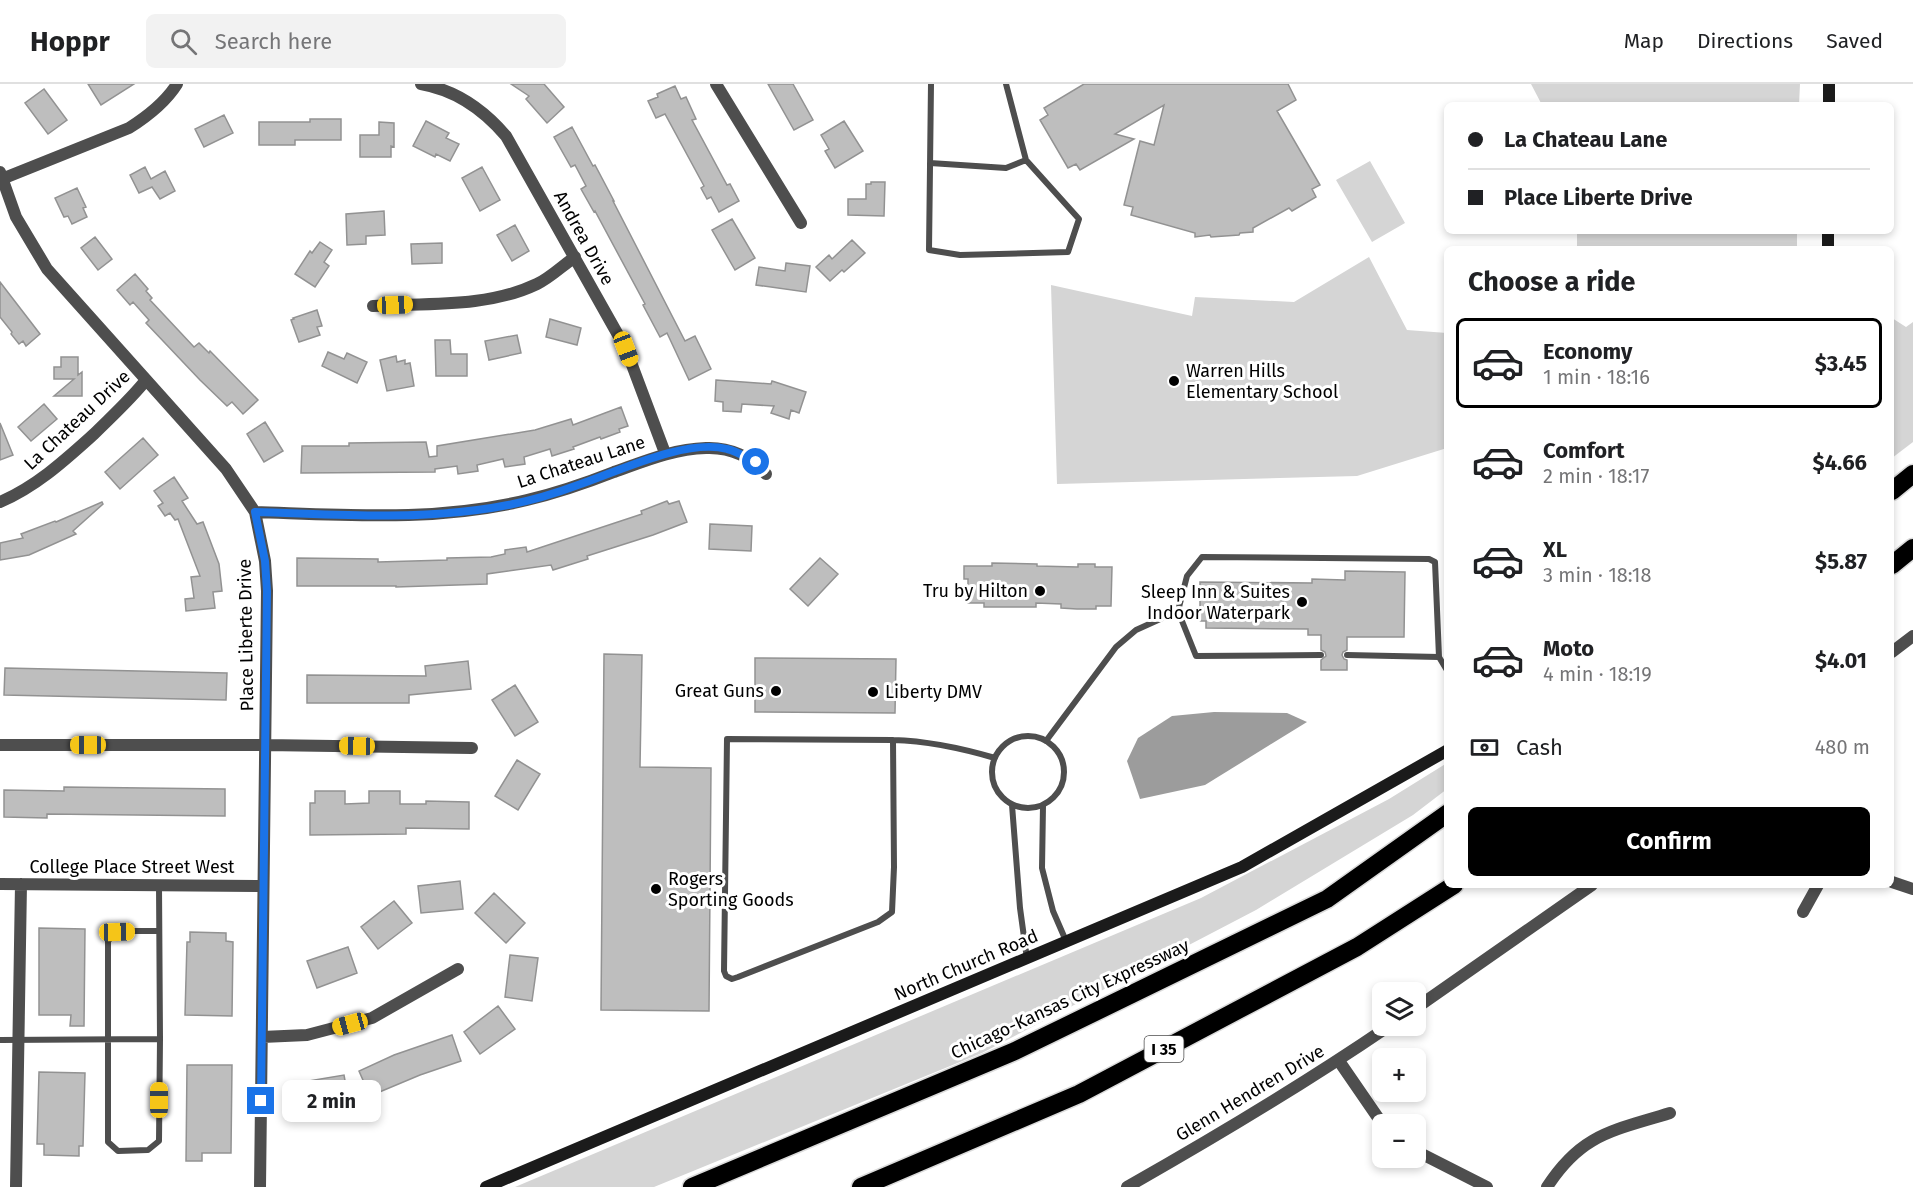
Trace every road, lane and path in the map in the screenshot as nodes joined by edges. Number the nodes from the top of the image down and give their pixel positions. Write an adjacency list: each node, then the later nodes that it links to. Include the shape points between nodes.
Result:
1 (177, 84): 10 (street, via 147,116 129,128)
2 (421, 84): 12 (street, Andrea Drive, via 465,99 492,118 506,135)
3 (716, 84): 11 (street)
4 (932, 84): 9 (lane)
5 (1006, 84): 8 (lane)
6 (1829, 84): 7 (main road)
7 (1829, 102)
8 (1026, 160): 9 (lane, via 1006,168); 9 (lane, via 1079,219 1068,252 960,255 929,250)
9 (930, 164)
10 (1, 175): 14 (street, Place Liberte Drive, via 16,217 47,269)
11 (801, 224)
12 (574, 257): 13 (street, via 538,284 495,299); 15 (street, Andrea Drive, via 626,349)
13 (373, 306)
14 (146, 380): 19 (street, La Chateau Drive, via 65,460 19,494); 20 (street, Place Liberte Drive, via 226,469)
15 (666, 453): 16 (street, La Chateau Lane, via 726,448 756,462); 20 (street, La Chateau Lane, via 576,486 477,510 397,517)
16 (766, 474)
17 (1913, 474): 18 (highway)
18 (1894, 489)
19 (0, 502)
20 (255, 512): 35 (street, Place Liberte Drive, via 267,591)
21 (1913, 549): 22 (highway)
22 (1894, 563)
23 (1178, 611): 25 (lane, via 1187,576 1202,557 1428,559 1435,562); 28 (lane, via 1196,656); 33 (lane, via 1136,630 1116,647)
24 (1444, 623): 25 (lane)
25 (1439, 624): 30 (lane)
26 (1913, 636): 27 (street)
27 (1894, 650)
28 (1321, 655)
29 (1347, 655): 30 (lane)
30 (1439, 657): 31 (lane)
31 (1444, 665)
32 (893, 740): 32 (lane, via 727,739 726,976 738,977 878,922 892,912); 38 (lane, via 942,744)
33 (1046, 741): 38 (lane, via 1021,737 1005,744); 40 (lane, via 1059,753 1065,770 1057,795)
34 (0, 745): 35 (street)
35 (265, 745): 36 (street); 46 (street, Place Liberte Drive)
36 (472, 748)
37 (1444, 752): 53 (main road, North Church Road, via 1242,867)
38 (995, 758): 39 (lane, via 994,785)
39 (1012, 805): 40 (lane, via 1028,809); 54 (lane)
40 (1043, 806): 53 (lane, via 1042,868)
41 (1444, 816): 70 (highway, Chicago-Kansas City Expressway, via 1327,899 1015,1051)
42 (1894, 883): 50 (street)
43 (0, 884): 44 (street, College Place Street West)
44 (21, 884): 45 (street, College Place Street West); 61 (street)
45 (159, 885): 46 (street, College Place Street West); 52 (lane)
46 (263, 886): 58 (street, Place Liberte Drive)
47 (1449, 888): 71 (highway, I 35, via 1357,947 1079,1094)
48 (1588, 888): 56 (street)
49 (1816, 888): 51 (street)
50 (1913, 890)
51 (1803, 912)
52 (159, 931): 59 (lane); 62 (lane, via 117,932 108,941)
53 (1066, 941): 54 (main road, North Church Road)
54 (1027, 959): 69 (main road, North Church Road)
55 (458, 969): 58 (street, via 372,1018 307,1035)
56 (1426, 1001)
57 (1375, 1036): 63 (street, Glenn Hendren Drive)
58 (262, 1037): 68 (street, Place Liberte Drive)
59 (160, 1039): 62 (lane); 62 (lane, via 159,1141 148,1150 118,1151 108,1142)
60 (0, 1040): 61 (lane)
61 (18, 1040): 62 (lane); 67 (street)
62 (108, 1040)
63 (1339, 1061): 65 (street); 72 (street, Glenn Hendren Drive)
64 (1670, 1113): 74 (street, via 1593,1139 1570,1156)
65 (1375, 1114)
66 (1426, 1156): 73 (street)
67 (16, 1187)
68 (260, 1187)
69 (486, 1187)
70 (692, 1187)
71 (861, 1187)
72 (1127, 1187)
73 (1487, 1187)
74 (1547, 1187)

